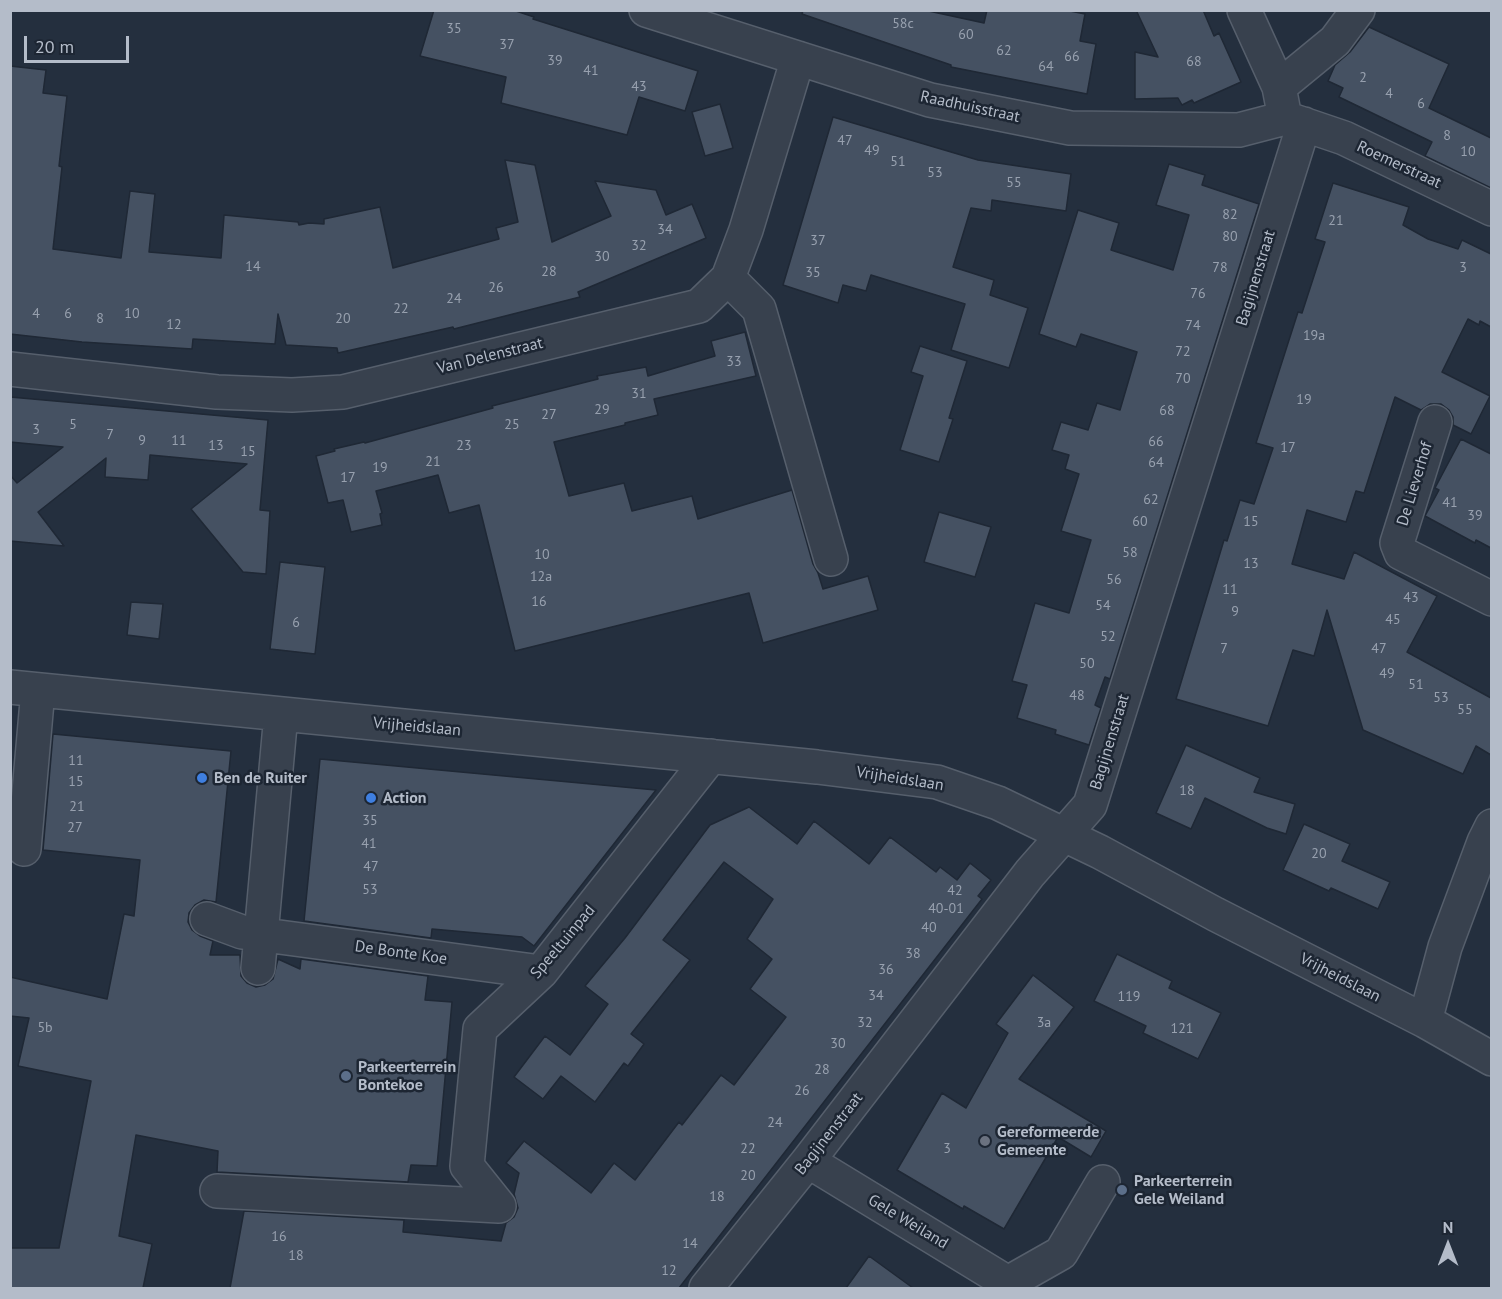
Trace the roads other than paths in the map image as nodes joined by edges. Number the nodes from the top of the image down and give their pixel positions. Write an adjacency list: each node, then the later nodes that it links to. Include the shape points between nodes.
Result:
1 (646, 10): 4 (street, Raadhuisstraat)
2 (1244, 10): 5 (street)
3 (1358, 10): 5 (street)
4 (798, 58): 5 (street, Raadhuisstraat, via 930,100 1070,128 1239,130); 7 (street, Van Delenstraat)
5 (1289, 110): 6 (street, Roemerstraat); 16 (street, Bagijnenstraat, via 1090,806)
6 (1491, 208)
7 (728, 278): 8 (street, Van Delenstraat, via 699,306 343,392 217,392); 10 (street, via 759,309)
8 (10, 369)
9 (1435, 422): 11 (street, De Lieverhof, via 1397,543 1401,553)
10 (831, 559)
11 (1491, 599)
12 (24, 688): 13 (street, Vrijheidslaan); 17 (street)
13 (281, 714): 14 (street, Vrijheidslaan); 19 (street)
14 (711, 756): 16 (street, Vrijheidslaan, via 937,782 998,803); 21 (street, Speeltuinpad)
15 (1491, 826): 22 (street, via 1445,947)
16 (1063, 834): 22 (street, Vrijheidslaan); 24 (street, Bagijnenstraat)
17 (24, 849)
18 (207, 920): 19 (street, De Bonte Koe)
19 (260, 934): 20 (street); 21 (street, De Bonte Koe)
20 (258, 968)
21 (541, 972): 26 (street, Speeltuinpad, via 480,1029 467,1166 499,1206)
22 (1425, 1021): 23 (street, Vrijheidslaan)
23 (1491, 1059)
24 (808, 1161): 27 (street, Gele Weiland); 28 (street, Bagijnenstraat)
25 (1103, 1182): 27 (street, Gele Weiland, via 1061,1253)
26 (217, 1191)
27 (1008, 1286)
28 (706, 1288)

